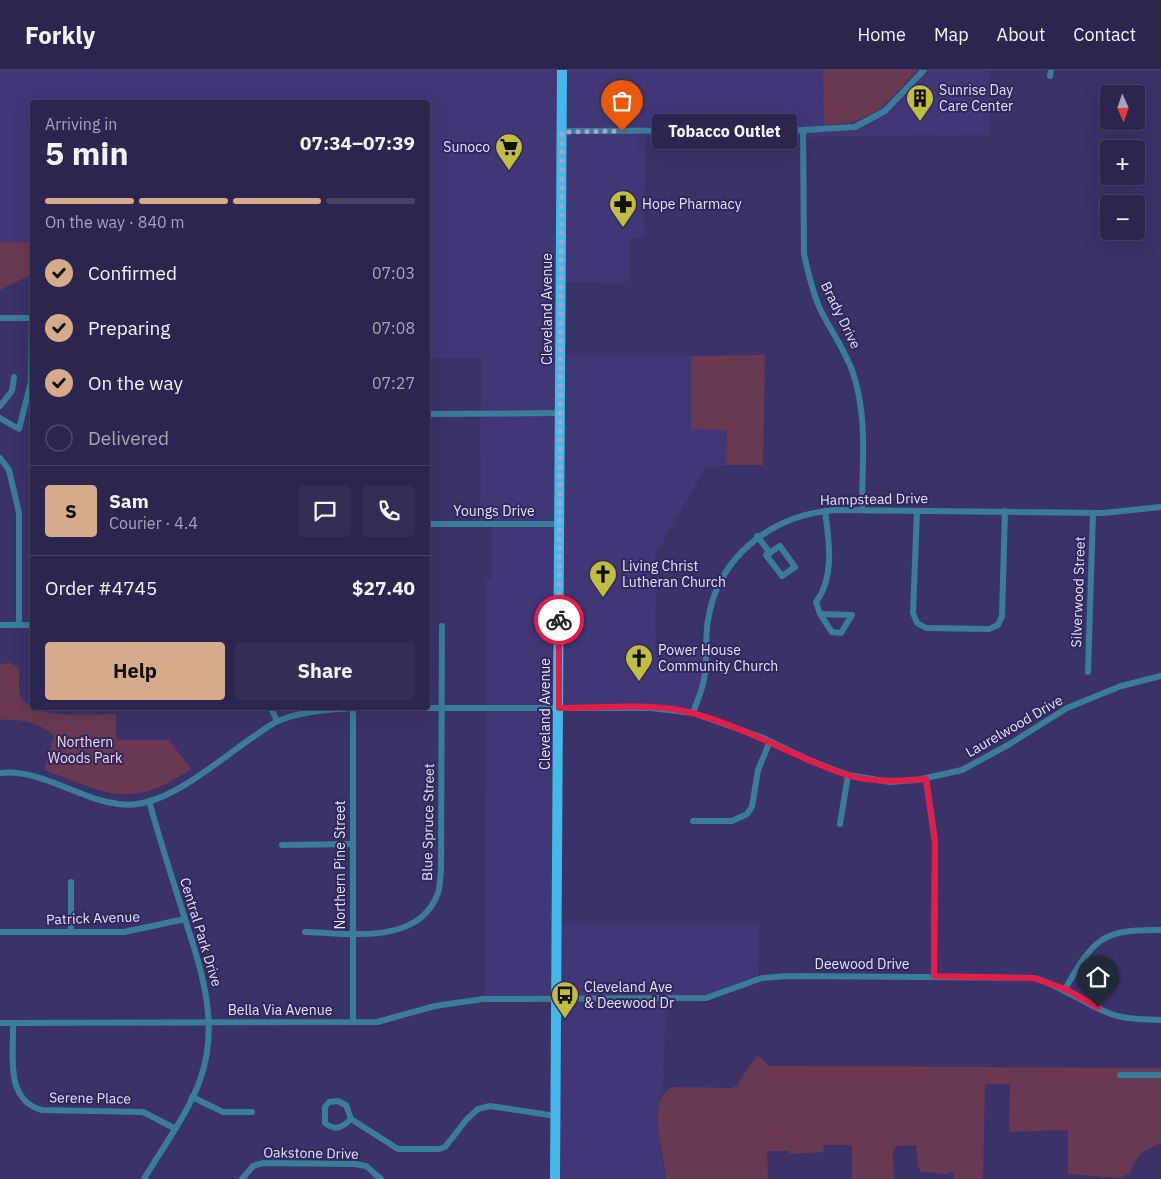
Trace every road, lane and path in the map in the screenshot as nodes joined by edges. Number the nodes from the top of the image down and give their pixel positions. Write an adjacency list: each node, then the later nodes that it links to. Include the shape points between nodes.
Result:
1 (562, 70): 4 (main road, Cleveland Avenue)
2 (924, 70): 3 (street, via 885,111 865,122 842,128)
3 (803, 130): 4 (street); 15 (street, Brady Drive, via 804,254 820,308 848,358 858,388 863,438)
4 (562, 132): 11 (main road, Cleveland Avenue)
5 (0, 318): 6 (street)
6 (30, 318)
7 (14, 377): 9 (street, via 12,391)
8 (30, 386): 12 (street, via 19,429)
9 (0, 406)
10 (430, 414): 11 (street)
11 (560, 414): 21 (main road, Cleveland Avenue)
12 (0, 418)
13 (0, 458): 26 (street, via 9,470 19,513)
14 (1161, 507): 19 (street, Hampstead Drive)
15 (862, 510): 16 (street, Hampstead Drive); 17 (street, Hampstead Drive)
16 (917, 510): 18 (street, Hampstead Drive); 18 (street, via 913,613 917,624 926,628 989,629 998,625 1002,616)
17 (825, 511): 22 (street, Hampstead Drive, via 793,518); 24 (street, via 830,546 824,589 816,602)
18 (1005, 511): 19 (street, Hampstead Drive)
19 (1093, 512): 29 (street, Silverwood Street)
20 (430, 524): 21 (street, Youngs Drive)
21 (560, 524): 33 (main road, Cleveland Avenue)
22 (757, 536): 23 (street); 37 (street, Hampstead Drive, via 726,568 714,595 706,634 704,679)
23 (770, 552): 23 (street, via 780,546 795,567 782,576 766,555)
24 (820, 614): 24 (street, via 832,632 841,633 852,616)
25 (0, 625): 26 (street)
26 (19, 625): 27 (street)
27 (30, 625)
28 (442, 626): 32 (street, Blue Spruce Street)
29 (1088, 672)
30 (1161, 676): 42 (street, Laurelwood Drive, via 1121,686 1067,708 973,765)
31 (430, 708): 32 (street, Laurelwood Drive)
32 (441, 708): 33 (street, Laurelwood Drive); 54 (street, Blue Spruce Street, via 441,871 438,893 428,912 410,927 388,933)
33 (559, 708): 37 (street, Laurelwood Drive, via 650,708); 57 (main road, Cleveland Avenue)
34 (272, 710): 38 (street)
35 (324, 710): 38 (street, Laurelwood Drive)
36 (353, 710): 46 (street, Northern Pine Street)
37 (693, 713): 39 (street, Laurelwood Drive)
38 (277, 721): 43 (street, Laurelwood Drive, via 184,784)
39 (770, 741): 41 (street, Laurelwood Drive); 44 (street, via 758,770 752,807 747,814 732,821)
40 (0, 773): 43 (street, via 32,776 115,804)
41 (848, 775): 42 (street, Laurelwood Drive, via 890,782); 45 (street)
42 (926, 779): 55 (street, via 935,842)
43 (149, 802): 49 (street, Central Park Drive)
44 (692, 821)
45 (840, 824)
46 (352, 844): 47 (street); 54 (street, Northern Pine Street)
47 (282, 845)
48 (71, 882): 52 (street)
49 (185, 919): 52 (street, Patrick Avenue, via 124,932); 62 (street, Central Park Drive, via 208,997)
50 (1161, 930): 56 (street, via 1124,931 1099,940 1083,957)
51 (0, 932): 52 (street, Patrick Avenue)
52 (71, 932)
53 (305, 932): 54 (street, Blue Spruce Street)
54 (353, 933): 59 (street, Northern Pine Street)
55 (934, 976): 56 (street, Deewood Drive, via 1034,978); 57 (street, Deewood Drive, via 774,977 754,980 706,998)
56 (1065, 989): 58 (street, Deewood Drive, via 1111,1014)
57 (557, 998): 59 (street, Bella Via Avenue, via 483,999 435,1006 377,1022); 67 (main road, Cleveland Avenue)
58 (1161, 1020)
59 (353, 1022): 62 (street, Bella Via Avenue)
60 (0, 1023): 61 (street, Bella Via Avenue)
61 (14, 1023): 62 (street, Bella Via Avenue); 69 (street, Serene Place, via 14,1082 22,1100 31,1107 42,1110 143,1112)
62 (209, 1023): 65 (street, Central Park Drive, via 206,1062)
63 (1120, 1075): 64 (street)
64 (1161, 1075)
65 (192, 1097): 66 (street, via 223,1112); 69 (street, Central Park Drive)
66 (252, 1112)
67 (556, 1116): 68 (street, via 490,1106 478,1109 440,1149 393,1147); 73 (main road, Cleveland Avenue)
68 (351, 1119): 68 (street, via 344,1126 330,1127 325,1122 324,1108 329,1102 338,1101 346,1105)
69 (174, 1128): 70 (street, Central Park Drive)
70 (144, 1178)
71 (242, 1179): 72 (street, Oakstone Drive, via 253,1166 263,1163 354,1164 366,1166)
72 (381, 1179)
73 (555, 1179)

